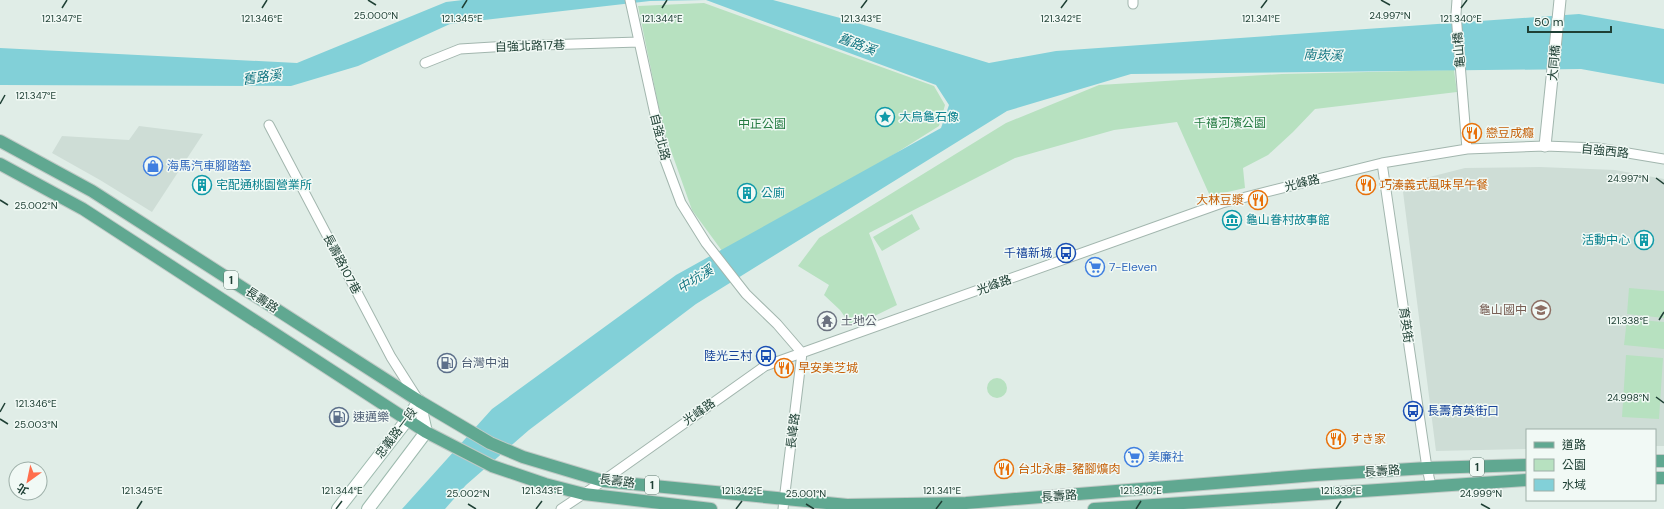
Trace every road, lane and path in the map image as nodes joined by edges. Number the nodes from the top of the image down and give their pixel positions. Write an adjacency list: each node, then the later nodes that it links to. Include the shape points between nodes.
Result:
1 (630, 0): 4 (street, 自強北路)
2 (1457, 0): 9 (street, 龜山橋)
3 (1560, 2): 8 (street, 大同橋)
4 (639, 42): 5 (street, 自強北路17巷, via 460,49); 13 (street, 自強北路, via 665,160 689,218 746,294 777,324)
5 (425, 63)
6 (270, 125): 14 (street, 長壽路107巷, via 391,357)
7 (0, 142): 14 (main road, 長壽路 / 1, via 92,191)
8 (1545, 146): 9 (street, 光峰路); 10 (street, 自強西路, via 1598,148)
9 (1467, 149): 11 (street, 光峰路)
10 (1664, 159)
11 (1382, 163): 13 (street, 光峰路, via 1222,203); 18 (street, 育英街)
12 (0, 164): 15 (main road, 長壽路 / 1, via 83,209)
13 (802, 354): 20 (street, 光峰路, via 765,366); 23 (street, 長峰路)
14 (419, 401): 15 (main road, 忠義路一段); 16 (main road, 忠義路一段); 20 (main road, 長壽路 / 1, via 490,443 523,457)
15 (407, 420): 16 (main road, 長壽路 / 1); 26 (main road, 忠義路一段)
16 (426, 432): 22 (main road, 長壽路 / 1, via 492,466); 27 (main road, 忠義路一段)
17 (1526, 465): 18 (main road, 長壽路 / 1)
18 (1427, 468): 21 (street, 育英街); 24 (main road, 長壽路 / 1, via 1315,475)
19 (1526, 480): 21 (main road, 長壽路 / 1)
20 (603, 481): 22 (street, 光峰路); 23 (main road, 長壽路 / 1)
21 (1431, 486): 29 (main road, 長壽路 / 1)
22 (584, 494): 25 (street, 光峰路); 28 (main road, 長壽路 / 1)
23 (784, 504): 24 (main road, 長壽路 / 1)
24 (1006, 505)
25 (566, 508)
26 (338, 509)
27 (368, 509)
28 (711, 509)
29 (1094, 509)

